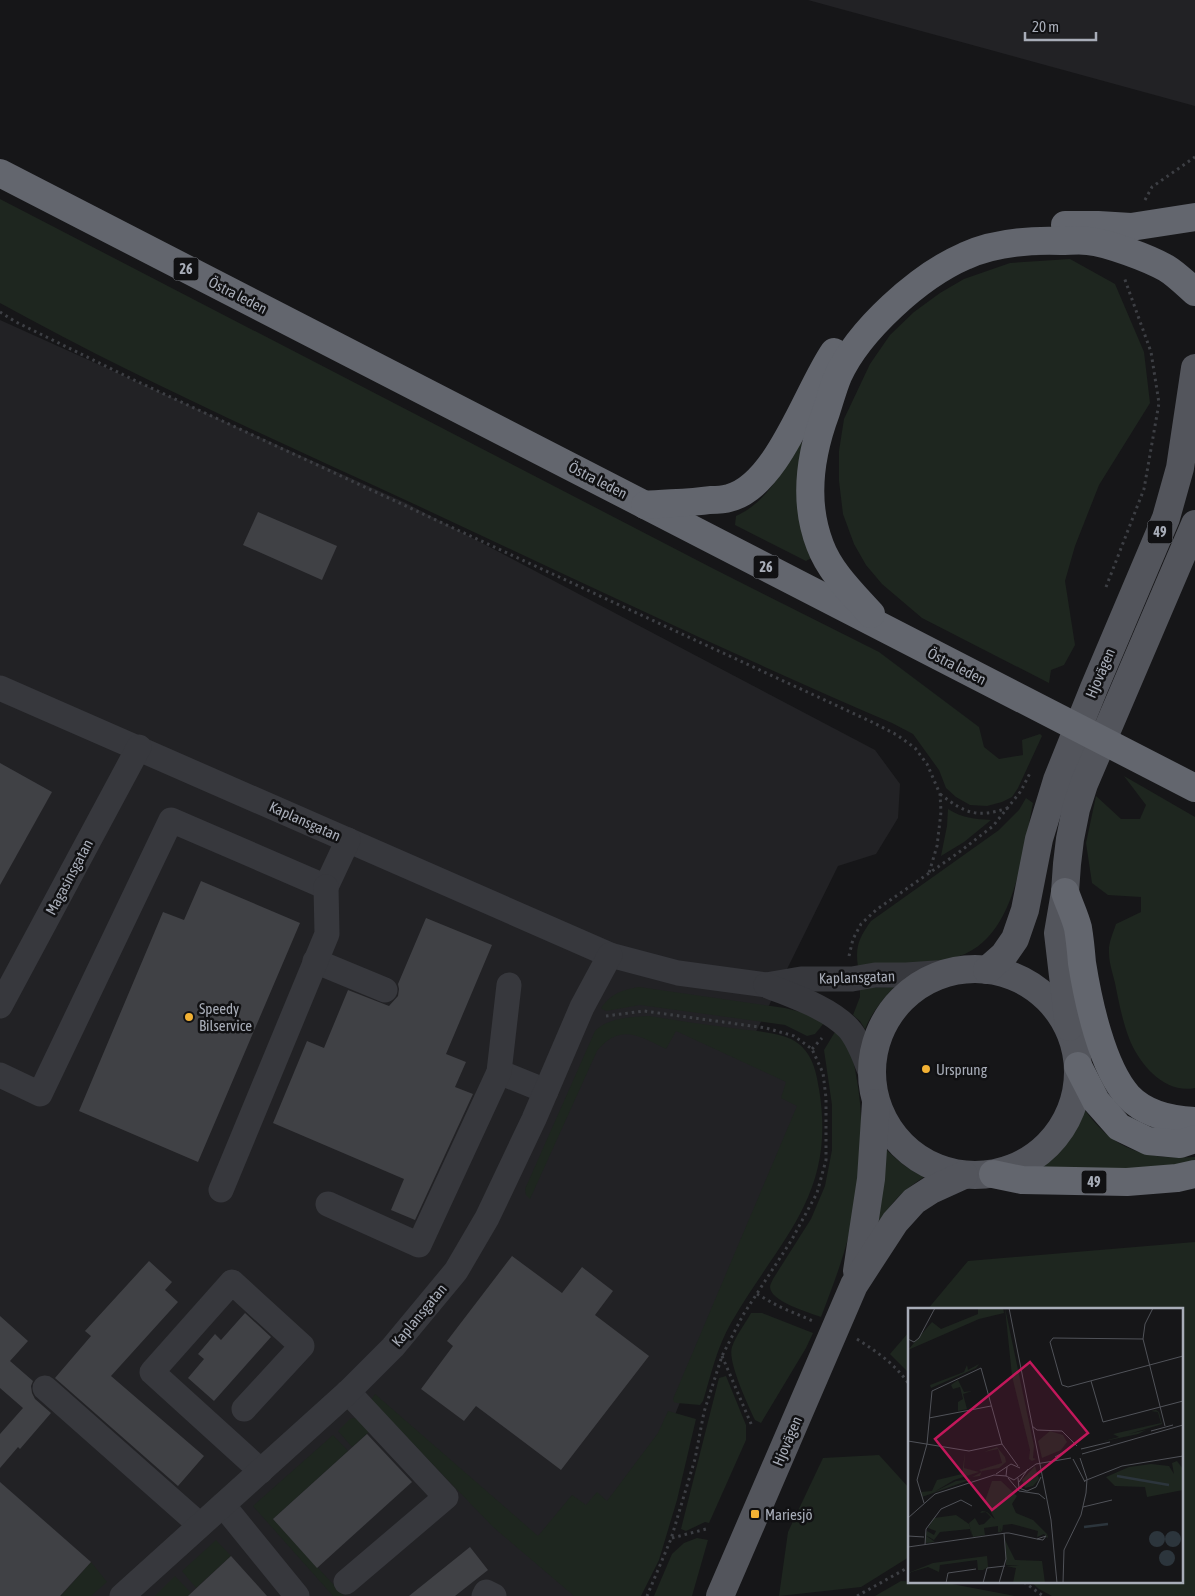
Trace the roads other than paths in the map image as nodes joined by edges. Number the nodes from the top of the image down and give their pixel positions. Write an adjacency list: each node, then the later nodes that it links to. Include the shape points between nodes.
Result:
1 (0, 173): 6 (highway, Östra leden / 26)
2 (1195, 217): 3 (highway)
3 (1128, 239): 4 (highway); 6 (highway, via 1098,224 1009,225 962,237 924,260 882,293 844,336 823,367 792,432 770,467 752,487 730,498); 8 (highway, via 1008,243 965,255 932,274 892,306 856,348 839,376 818,432 811,463 812,521 820,546 835,572)
4 (1195, 292)
5 (1195, 368): 17 (main road, Hjovägen / 49, via 1180,468 1166,518 1057,780 1015,939 1004,955)
6 (645, 505): 8 (highway, Östra leden / 26)
7 (1195, 524): 14 (main road, Hjovägen / 49, via 1084,784 1070,838)
8 (886, 630): 11 (highway, Östra leden / 26)
9 (0, 688): 10 (street, Kaplansgatan)
10 (139, 747): 12 (street, Kaplansgatan); 22 (street, Magasinsgatan)
11 (1195, 788)
12 (348, 840): 13 (street); 15 (street, Kaplansgatan)
13 (326, 887): 16 (street, via 327,934); 26 (street, via 171,820 40,1094)
14 (1065, 892): 23 (main road, Hjovägen / 49, via 1058,932); 29 (highway, via 1078,928 1096,1028 1112,1073 1129,1097 1153,1113)
15 (610, 955): 20 (street, Kaplansgatan, via 678,973); 28 (street, Kaplansgatan, via 582,1007)
16 (315, 961): 21 (street); 34 (street)
17 (987, 970): 18 (main road, 49); 23 (main road, via 1026,982 1057,1009)
18 (950, 972): 20 (street, Kaplansgatan, via 852,979 801,978); 27 (main road, 49, via 928,981 893,1010 881,1030 874,1053)
19 (509, 985): 25 (street)
20 (766, 985): 27 (street, Kaplansgatan, via 821,1008 848,1028 857,1041)
21 (386, 990)
22 (0, 1006)
23 (1069, 1028): 24 (main road)
24 (1078, 1066): 30 (highway, via 1096,1101 1119,1126 1148,1141 1180,1144); 31 (main road, via 1072,1108 1050,1144 1014,1168)
25 (499, 1072): 28 (street); 35 (street, via 419,1244)
26 (0, 1075)
27 (874, 1087): 33 (main road, 49, via 886,1124 908,1150 925,1162); 36 (main road, Hjovägen, via 871,1178)
28 (546, 1091): 38 (street, Kaplansgatan, via 487,1218 456,1271 393,1348)
29 (1195, 1121)
30 (1195, 1138)
31 (993, 1174): 32 (highway, 49, via 1022,1180 1127,1182); 33 (main road, 49)
32 (1195, 1174)
33 (964, 1175): 36 (main road, Hjovägen, via 914,1201 895,1222)
34 (221, 1190)
35 (328, 1204)
36 (854, 1286): 48 (main road, Hjovägen)
37 (45, 1388): 42 (street)
38 (348, 1392): 40 (street, Kaplansgatan); 43 (street, via 446,1497)
39 (244, 1409): 40 (street, via 302,1346 232,1282 152,1372)
40 (261, 1471): 41 (street, Kaplansgatan)
41 (223, 1505): 42 (street, Kaplansgatan); 45 (street)
42 (200, 1525): 44 (street, Kaplansgatan)
43 (346, 1582)
44 (122, 1596)
45 (297, 1596)
46 (484, 1596): 47 (street, via 486,1592)
47 (494, 1596)
48 (720, 1596)

